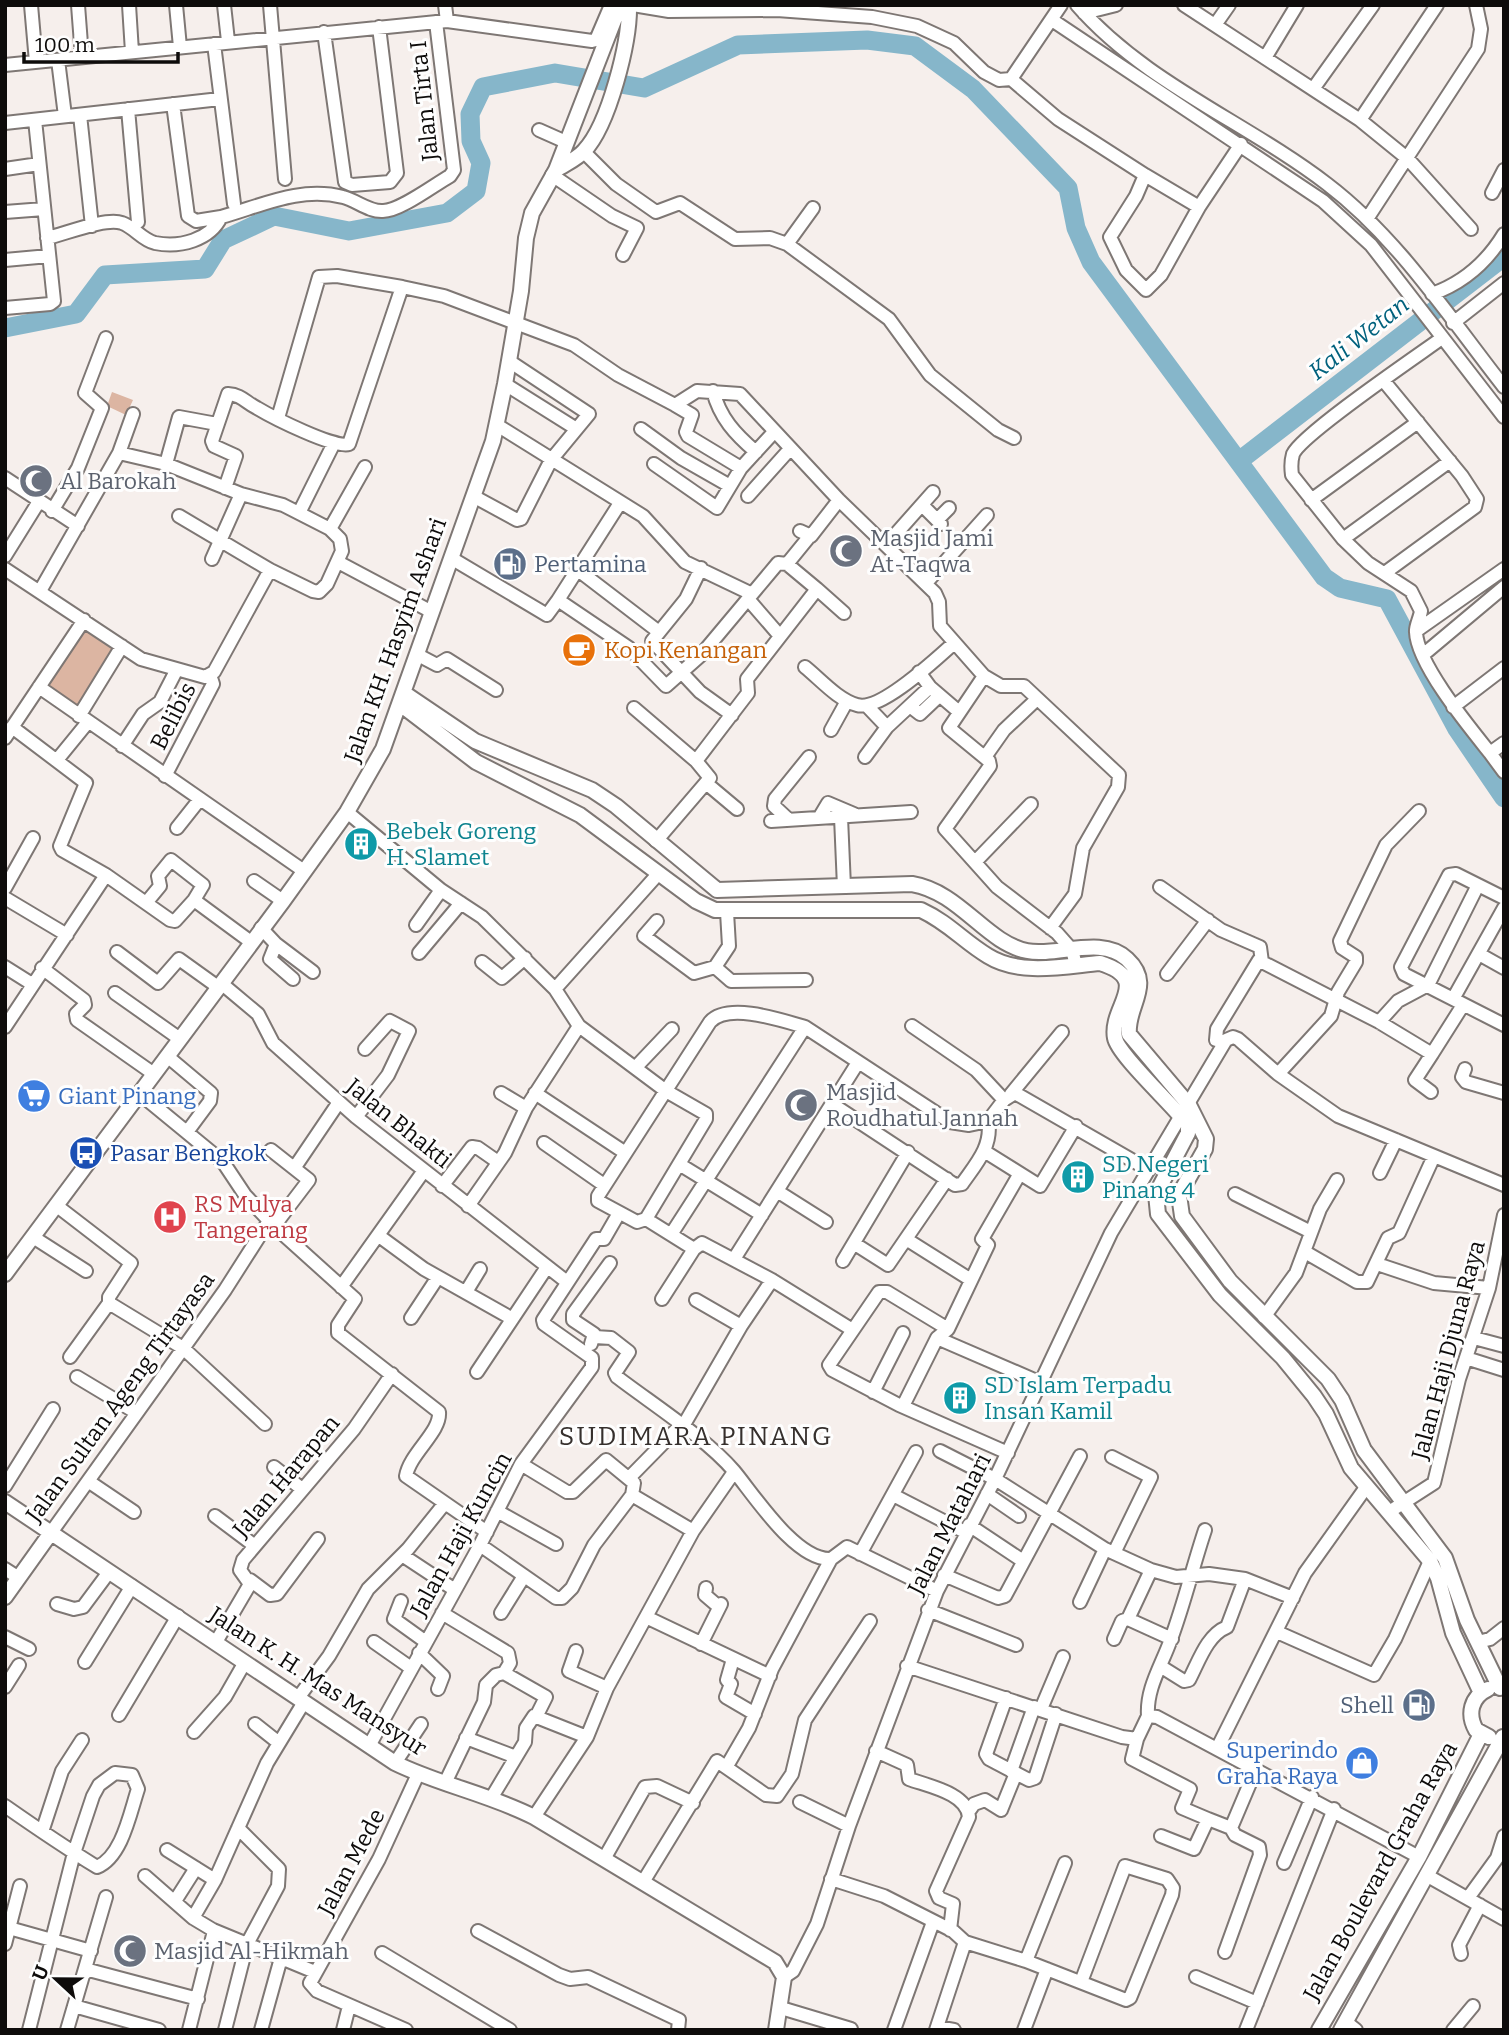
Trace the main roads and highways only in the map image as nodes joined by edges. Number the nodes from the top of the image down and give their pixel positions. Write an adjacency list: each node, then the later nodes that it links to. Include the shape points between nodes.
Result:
1 (620, 5): 3 (main road, Jalan KH. Hasyim Ashari)
2 (631, 5): 3 (main road, Jalan KH. Hasyim Ashari, via 624,57 605,111 584,152)
3 (554, 172): 4 (main road, Jalan KH. Hasyim Ashari, via 532,213 526,237 497,425)
4 (416, 660): 5 (main road, Jalan KH. Hasyim Ashari); 6 (main road, via 416,691)
5 (402, 698): 6 (main road); 9 (main road, via 476,762); 14 (main road, Jalan KH. Hasyim Ashari, via 383,749 346,812)
6 (475, 741): 7 (main road)
7 (592, 790): 8 (main road); 9 (main road, via 592,805)
8 (616, 806): 10 (main road, via 604,814); 11 (main road, via 717,890)
9 (580, 815): 10 (main road)
10 (600, 829): 12 (main road, via 706,907 727,912)
11 (844, 887): 12 (main road); 13 (main road, via 927,887 1013,947 1029,952 1110,950 1128,959 1140,978 1141,990 1128,1024 1129,1034)
12 (845, 910): 13 (main road, via 921,910 946,922 989,957 1017,967 1112,966 1129,988 1115,1027 1118,1047)
13 (1186, 1111): 17 (main road, via 1206,1139 1205,1149 1178,1195 1182,1216 1230,1281 1328,1379 1364,1450 1440,1549); 17 (main road, via 1188,1133 1156,1194 1158,1214 1220,1295 1314,1396 1351,1468 1430,1561)
14 (5, 1274)
15 (5, 1502): 16 (main road, Jalan K. H. Mas Mansyur)
16 (50, 1534): 18 (main road, Jalan Sultan Ageng Tirtayasa); 24 (main road, Jalan K. H. Mas Mansyur, via 395,1763 534,1817 775,1962 784,1977)
17 (1450, 1595): 19 (main road); 20 (main road, via 1452,1633)
18 (5, 1597)
19 (1502, 1689): 20 (main road)
20 (1481, 1693): 21 (main road, via 1471,1710 1473,1724)
21 (1481, 1734): 22 (main road); 25 (main road, Jalan Boulevard Graha Raya, via 1419,1857)
22 (1504, 1737): 23 (main road, Jalan Boulevard Graha Raya)
23 (1348, 2027)
24 (776, 2030)
25 (1319, 2030)

